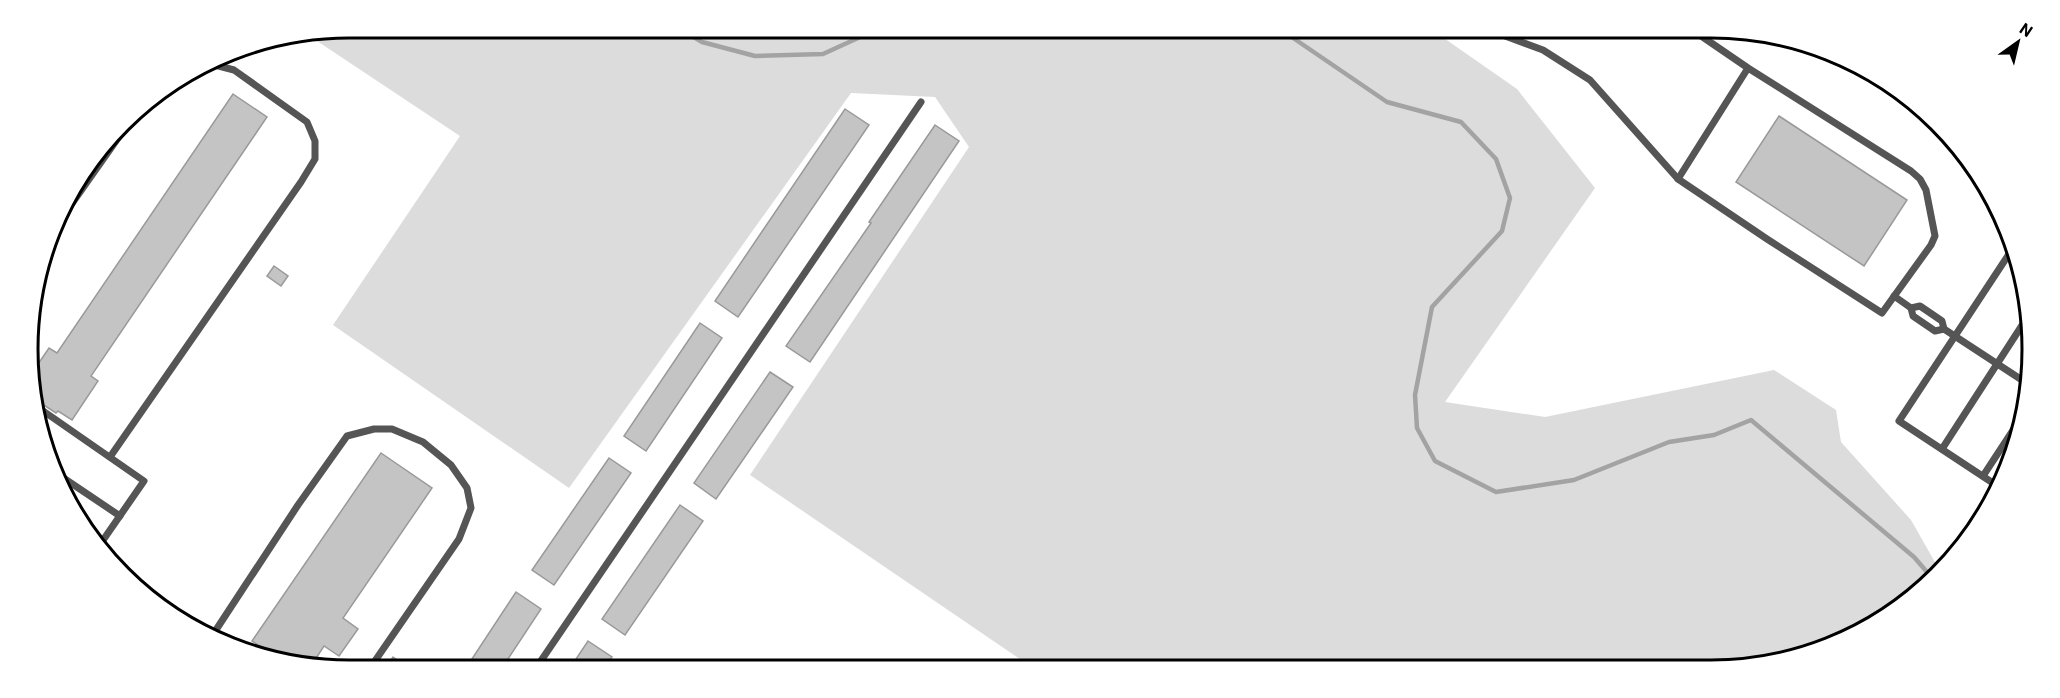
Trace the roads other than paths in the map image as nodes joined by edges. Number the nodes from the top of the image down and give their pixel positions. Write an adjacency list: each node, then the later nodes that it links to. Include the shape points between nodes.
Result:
1 (1511, 38): 7 (lane, via 1543,50 1590,81)
2 (1704, 38): 4 (lane)
3 (219, 66): 20 (lane, via 234,70 307,122 315,141 315,159)
4 (1748, 68): 7 (lane); 10 (lane, via 1920,179 1926,190 1935,236)
5 (921, 102): 28 (lane)
6 (109, 151): 8 (lane)
7 (1678, 179): 10 (lane, via 1882,313)
8 (78, 195)
9 (2008, 255): 14 (lane)
10 (1894, 296): 11 (lane)
11 (1911, 308): 13 (lane, via 1920,306 1942,321); 13 (lane, via 1912,316 1935,332)
12 (2022, 326): 15 (lane)
13 (1944, 329): 14 (lane)
14 (1955, 336): 15 (lane); 19 (lane, via 1899,421)
15 (1997, 363): 16 (lane); 19 (lane)
16 (2021, 379)
17 (43, 411): 20 (lane)
18 (2011, 433): 21 (lane)
19 (1942, 449): 21 (lane)
20 (110, 457): 24 (lane, via 144,481)
21 (1983, 476): 23 (lane)
22 (67, 480): 24 (lane)
23 (1992, 482)
24 (120, 516): 25 (lane)
25 (103, 540)
26 (216, 630): 27 (lane, via 347,436 392,429 423,442 450,465 467,488 471,508 459,539)
27 (376, 660)
28 (541, 660)

